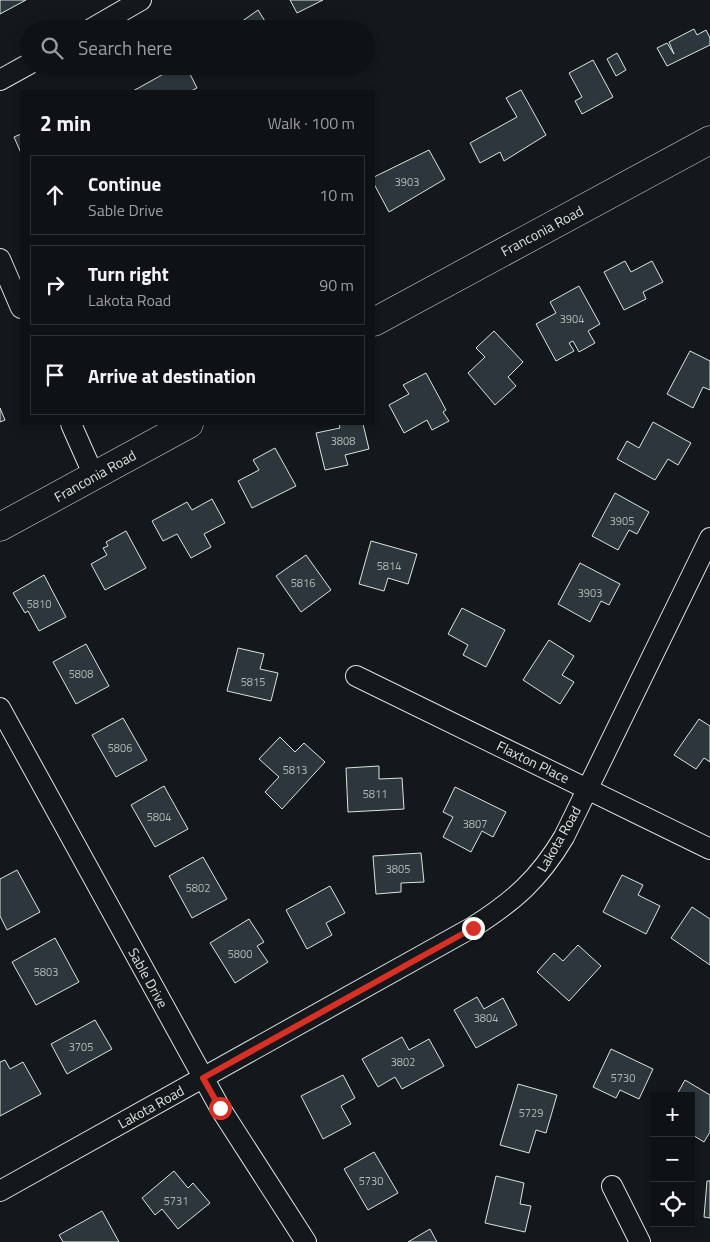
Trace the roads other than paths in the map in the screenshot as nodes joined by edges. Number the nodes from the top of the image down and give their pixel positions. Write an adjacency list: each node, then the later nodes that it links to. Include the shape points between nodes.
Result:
1 (141, 0): 2 (street)
2 (107, 20)
3 (20, 69): 4 (street)
4 (0, 80)
5 (710, 140): 8 (main road, Franconia Road)
6 (0, 259): 7 (street)
7 (20, 306)
8 (375, 321)
9 (71, 425): 11 (street)
10 (187, 425): 11 (main road, Franconia Road)
11 (94, 476): 12 (main road, Franconia Road)
12 (0, 528)
13 (710, 538): 16 (street, Lakota Road)
14 (356, 676): 16 (street, Flaxton Place)
15 (0, 708): 18 (street, Sable Drive)
16 (587, 789): 17 (street, Flaxton Place); 18 (street, Lakota Road, via 550,861 502,909)
17 (710, 849)
18 (203, 1078): 20 (street, Lakota Road); 21 (street, Sable Drive)
19 (612, 1186): 22 (street)
20 (0, 1191)
21 (306, 1242)
22 (640, 1242)

